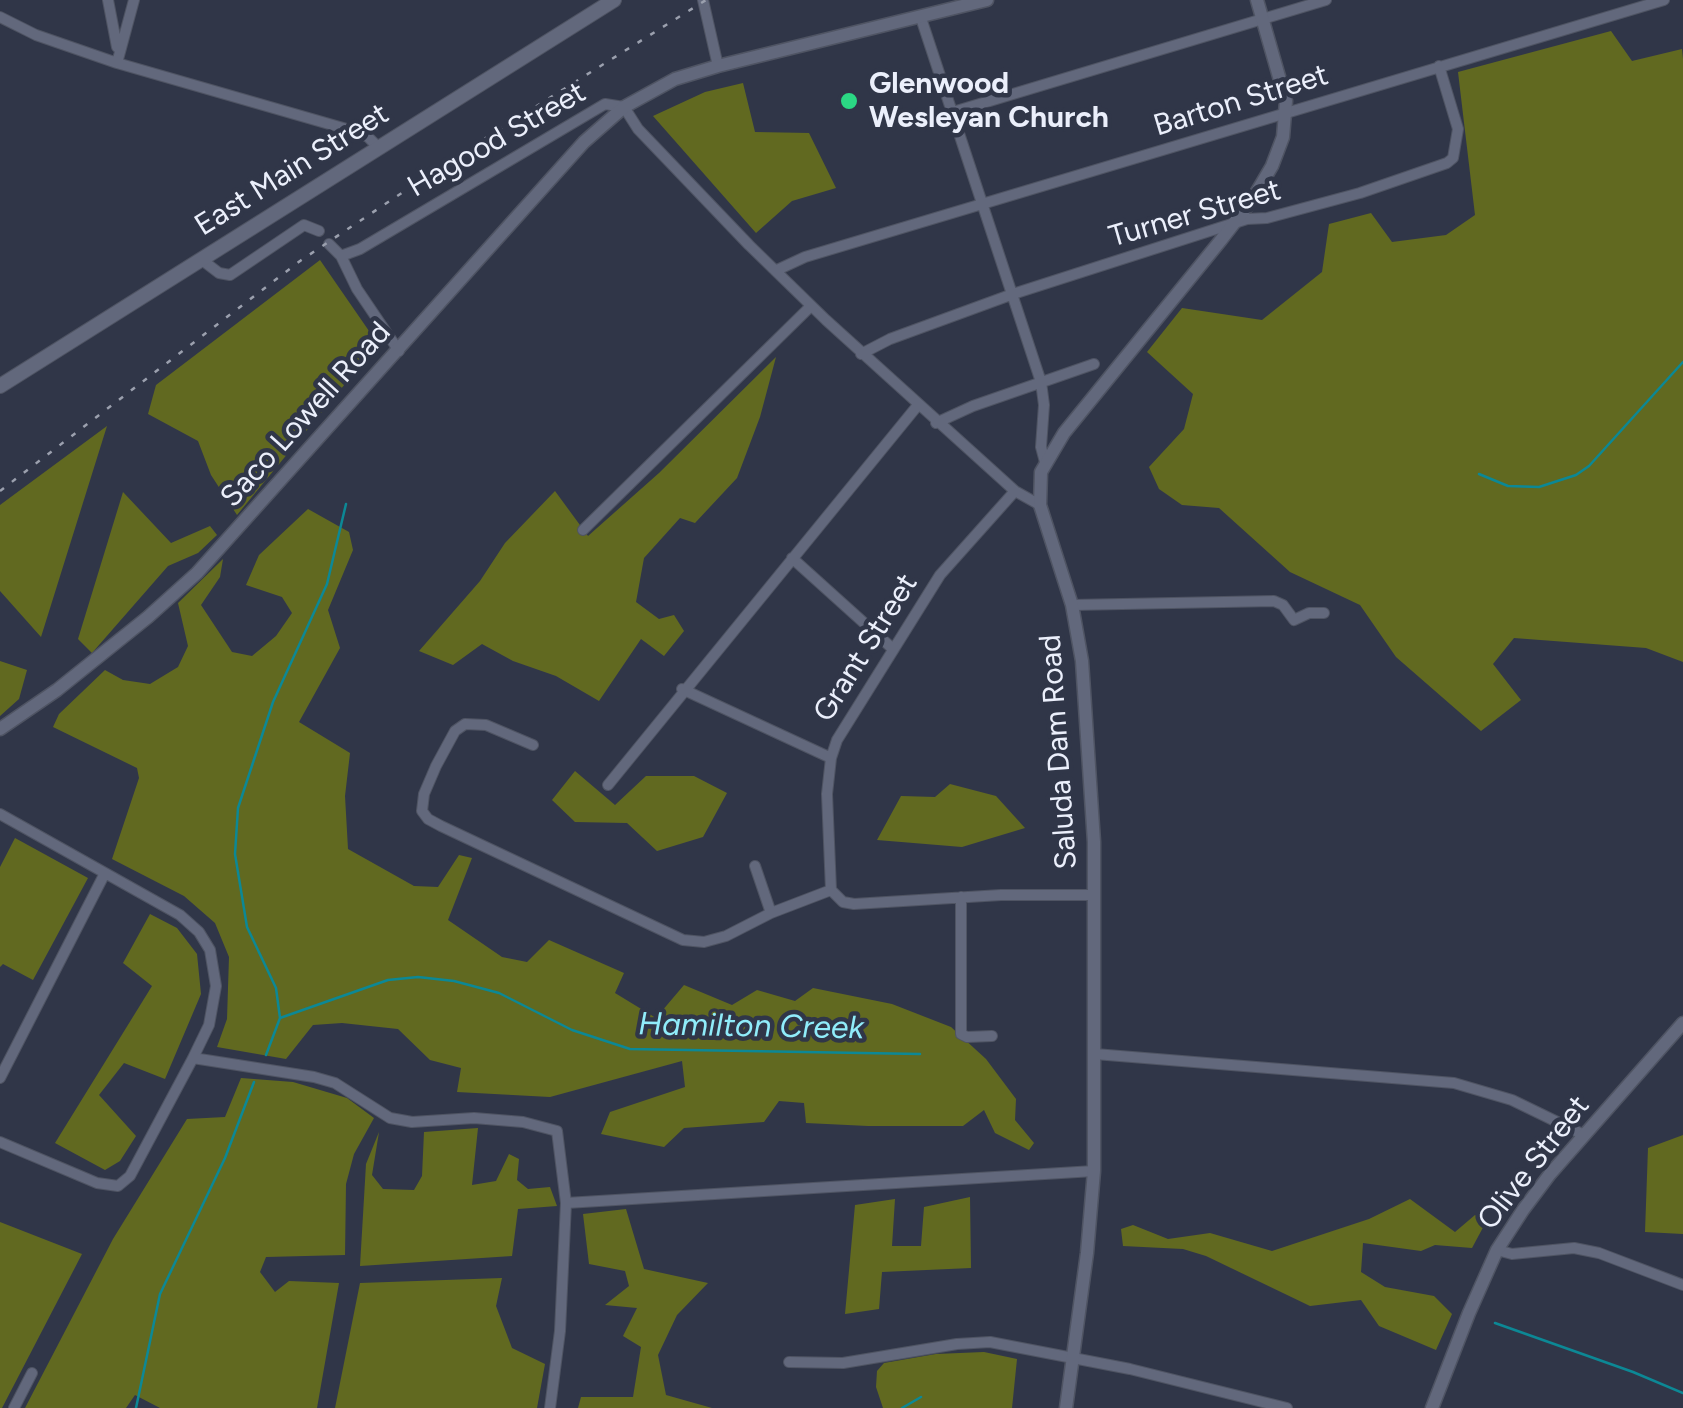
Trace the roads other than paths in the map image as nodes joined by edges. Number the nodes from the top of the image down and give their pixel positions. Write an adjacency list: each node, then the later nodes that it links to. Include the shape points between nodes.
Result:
1 (108, 0): 12 (street)
2 (134, 0): 12 (street)
3 (614, 0): 18 (main road, East Main Street)
4 (703, 0): 13 (street)
5 (987, 0): 10 (street, Hagood Street)
6 (1257, 0): 11 (street, Saluda Dam Road)
7 (1326, 0): 11 (street)
8 (1664, 0): 14 (street, Barton Street)
9 (0, 17): 12 (street)
10 (921, 18): 13 (street, Hagood Street); 16 (street)
11 (1262, 19): 16 (street); 17 (street, Saluda Dam Road)
12 (118, 63): 18 (street, via 357,132)
13 (718, 66): 15 (street, Hagood Street, via 675,79)
14 (1438, 66): 17 (street, Barton Street); 20 (street, Turner Street, via 1458,128 1448,163)
15 (624, 108): 23 (street, Hagood Street, via 605,104); 25 (street); 28 (street, Saco Lowell Road, via 584,142)
16 (953, 112): 19 (street)
17 (1286, 114): 19 (street, Barton Street); 20 (street, Saluda Dam Road, via 1272,166)
18 (378, 147): 24 (main road, East Main Street)
19 (982, 204): 25 (street, Barton Street); 26 (street)
20 (1233, 224): 26 (street, Turner Street); 35 (street, Saluda Dam Road)
21 (319, 232): 24 (street, via 304,226 230,275)
22 (329, 244): 23 (street)
23 (341, 256): 28 (street)
24 (202, 260): 31 (main road, East Main Street)
25 (777, 270): 27 (street)
26 (1013, 294): 29 (street, Turner Street); 32 (street)
27 (811, 306): 29 (street); 38 (street)
28 (400, 350): 44 (street, Saco Lowell Road, via 196,573 148,618)
29 (862, 354): 33 (street)
30 (1094, 364): 32 (street)
31 (2, 382)
32 (1040, 382): 34 (street); 35 (street)
33 (918, 405): 34 (street); 39 (street)
34 (936, 422): 36 (street)
35 (1045, 462): 37 (street, Saluda Dam Road)
36 (1015, 491): 37 (street); 42 (street, Grant Street, via 940,575)
37 (1040, 505): 40 (street, Saluda Dam Road)
38 (584, 530)
39 (792, 558): 42 (street); 43 (street)
40 (1072, 605): 41 (street, via 1274,601 1294,620); 52 (street, Saluda Dam Road, via 1091,770)
41 (1324, 613)
42 (893, 649): 46 (street, Grant Street)
43 (682, 690): 46 (street); 47 (street)
44 (0, 729)
45 (533, 746): 54 (street, via 486,725 465,724 436,766 422,811 441,826 683,940 726,936)
46 (831, 758): 51 (street, Grant Street)
47 (608, 785)
48 (0, 814): 50 (street)
49 (755, 866): 54 (street)
50 (104, 875): 58 (street, via 180,915 210,950 216,986); 59 (street)
51 (831, 890): 53 (street, via 854,904); 54 (street)
52 (1093, 895): 53 (street); 57 (street, Saluda Dam Road)
53 (961, 897): 56 (street, via 961,1034)
54 (771, 913)
55 (1683, 1023): 60 (street, Olive Street)
56 (992, 1036)
57 (1094, 1054): 60 (street, via 1454,1083 1512,1100); 62 (street, Saluda Dam Road)
58 (193, 1058): 61 (street, via 130,1176 118,1186); 63 (street, via 314,1077 390,1118 551,1127 558,1131)
59 (0, 1078)
60 (1584, 1135): 64 (street, Olive Street)
61 (0, 1142)
62 (1094, 1171): 63 (street); 66 (street, Saluda Dam Road)
63 (566, 1203): 70 (street)
64 (1497, 1250): 65 (street, via 1574,1248); 73 (street, Olive Street)
65 (1683, 1285)
66 (1074, 1358): 67 (street, via 990,1342 843,1364); 71 (street, Saluda Dam Road); 72 (street)
67 (790, 1362)
68 (32, 1373): 69 (street)
69 (14, 1408)
70 (550, 1408)
71 (1066, 1408)
72 (1287, 1408)
73 (1432, 1408)

